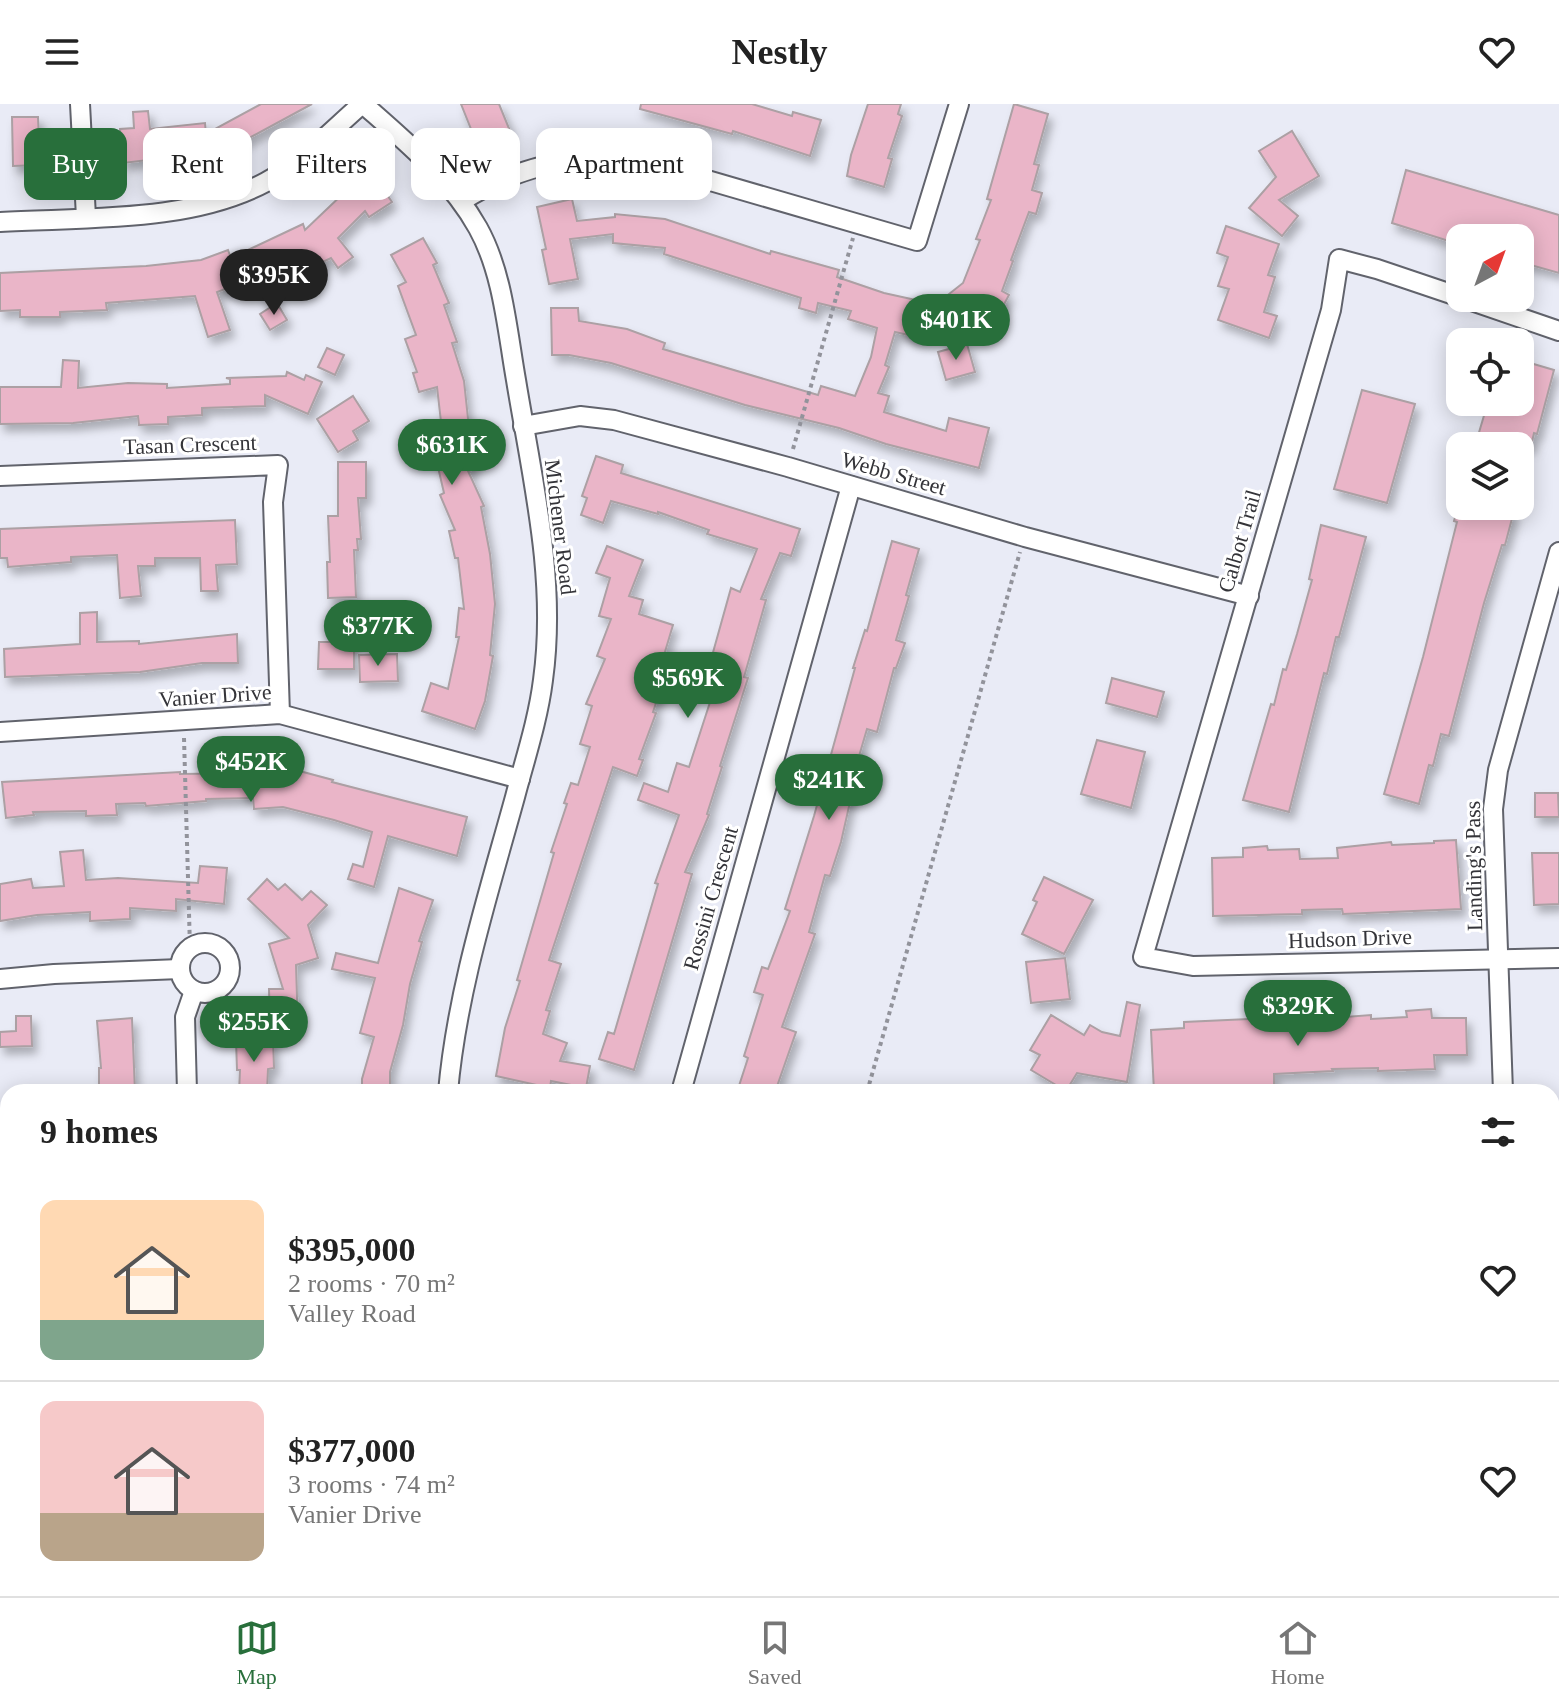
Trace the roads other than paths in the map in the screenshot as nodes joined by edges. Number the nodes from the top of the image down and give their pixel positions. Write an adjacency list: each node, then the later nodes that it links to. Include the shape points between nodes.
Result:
1 (80, 104): 5 (street)
2 (362, 104): 4 (street, Michener Road); 5 (street, via 294,164 238,195 165,212)
3 (959, 104): 4 (street, via 917,241 635,159 603,156 541,165)
4 (462, 201): 10 (street, Michener Road, via 480,230 500,288)
5 (86, 217): 6 (street)
6 (0, 222)
7 (1446, 293): 14 (street, Calbot Trail, via 1339,259 1331,310)
8 (1503, 312): 9 (street, Calbot Trail)
9 (1559, 331)
10 (523, 426): 12 (street, Webb Street, via 597,417); 19 (street, Michener Road, via 547,595 543,680)
11 (0, 476): 17 (street, Tasan Crescent, via 278,465 273,502)
12 (851, 486): 14 (street, Webb Street); 28 (street, Rossini Crescent)
13 (1559, 552): 15 (street, Landing's Pass)
14 (1249, 596): 20 (street, Calbot Trail)
15 (1540, 624): 16 (street); 22 (street, Landing's Pass, via 1498,770 1493,809)
16 (1559, 626)
17 (280, 714): 18 (street, Vanier Drive); 19 (street, Vanier Drive)
18 (0, 732)
19 (520, 779): 27 (street, Michener Road, via 463,986)
20 (1143, 957): 22 (street, Hudson Drive, via 1193,966)
21 (1559, 958): 22 (street, Hudson Drive)
22 (1499, 959): 29 (street, Landing's Pass)
23 (180, 969): 24 (street); 25 (street); 25 (street, via 190,948 206,943 226,955 229,978 218,990)
24 (0, 979)
25 (194, 991): 26 (street, via 185,1017)
26 (187, 1084)
27 (449, 1084)
28 (683, 1084)
29 (1503, 1084)

